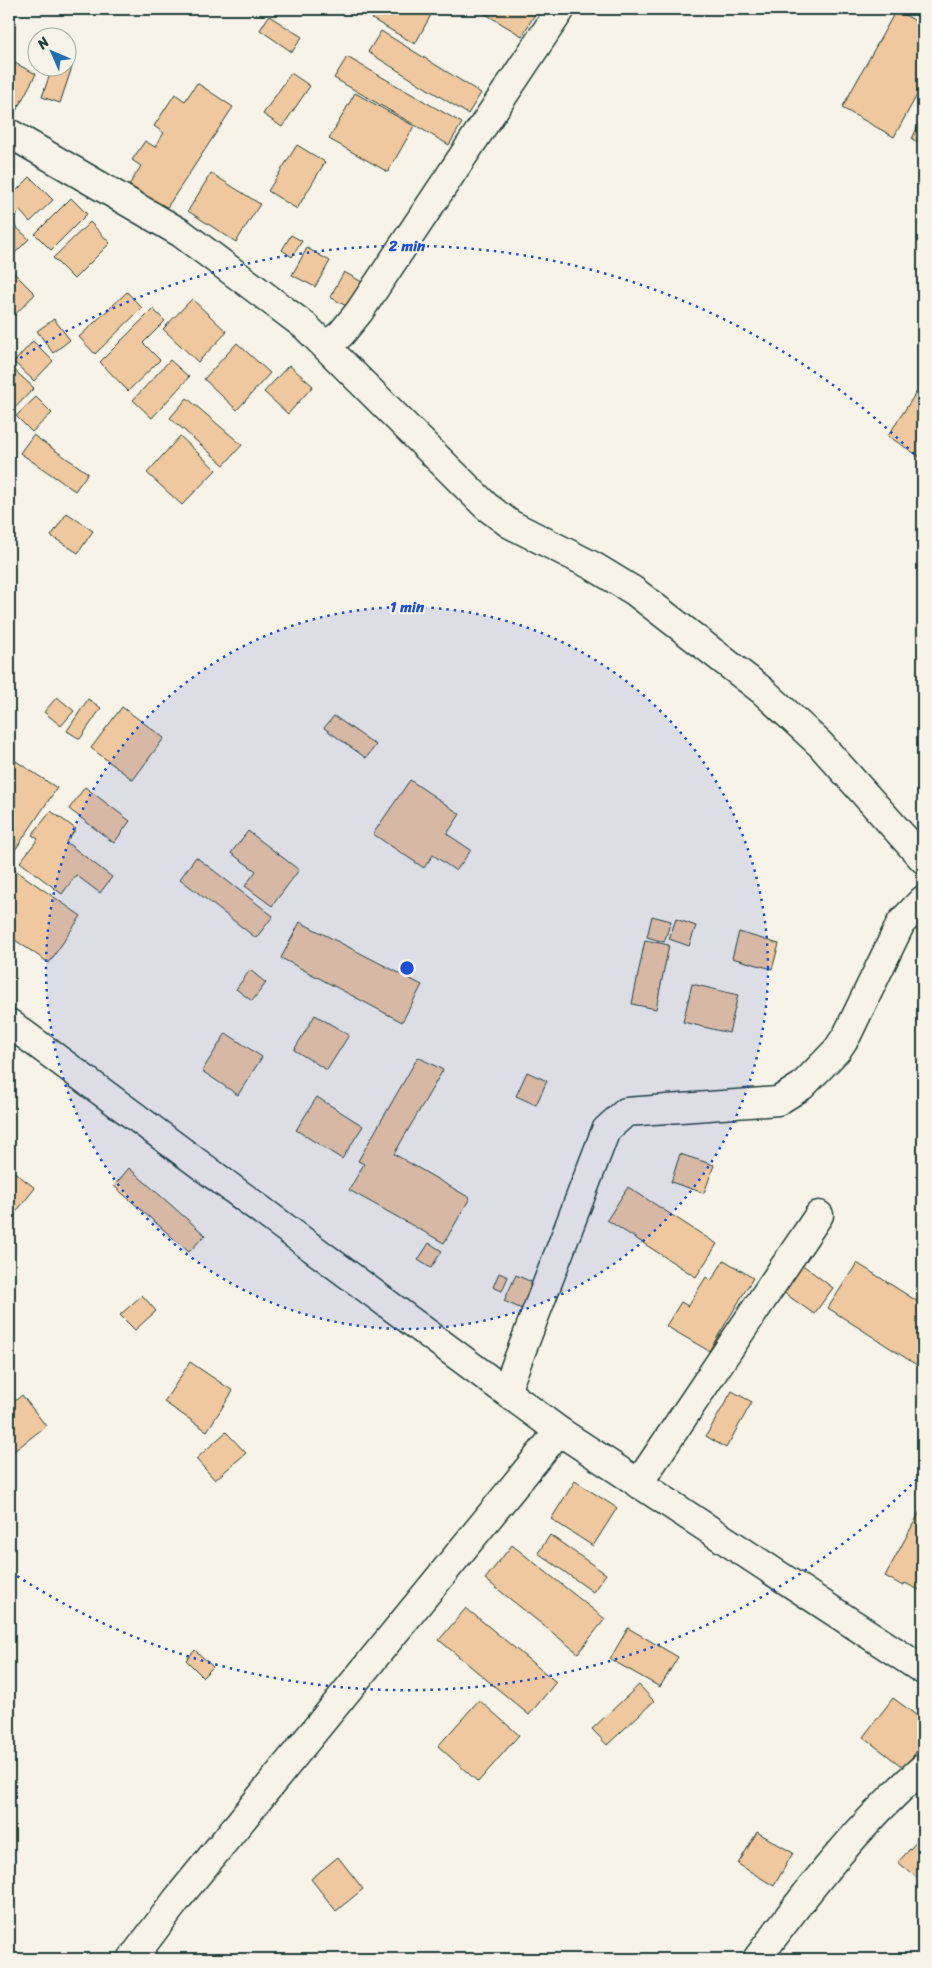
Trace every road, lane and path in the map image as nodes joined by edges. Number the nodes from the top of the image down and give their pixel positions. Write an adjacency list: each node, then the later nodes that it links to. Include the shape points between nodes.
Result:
1 (560, 9): 3 (street, via 360,312)
2 (9, 133): 3 (street, via 181,233 305,326)
3 (326, 346): 4 (street, via 486,506 510,524 593,566 634,591 763,691 820,744)
4 (923, 859)
5 (923, 900): 8 (street, via 901,923 842,1043 802,1086 778,1102 626,1112 606,1130)
6 (9, 1023): 8 (street)
7 (818, 1215): 10 (street)
8 (506, 1391): 9 (street)
9 (559, 1432): 10 (street); 13 (street, via 178,1898)
10 (638, 1484): 11 (street)
11 (923, 1670)
12 (923, 1768): 14 (street, via 893,1794 843,1849 792,1910)
13 (132, 1959)
14 (757, 1959)

